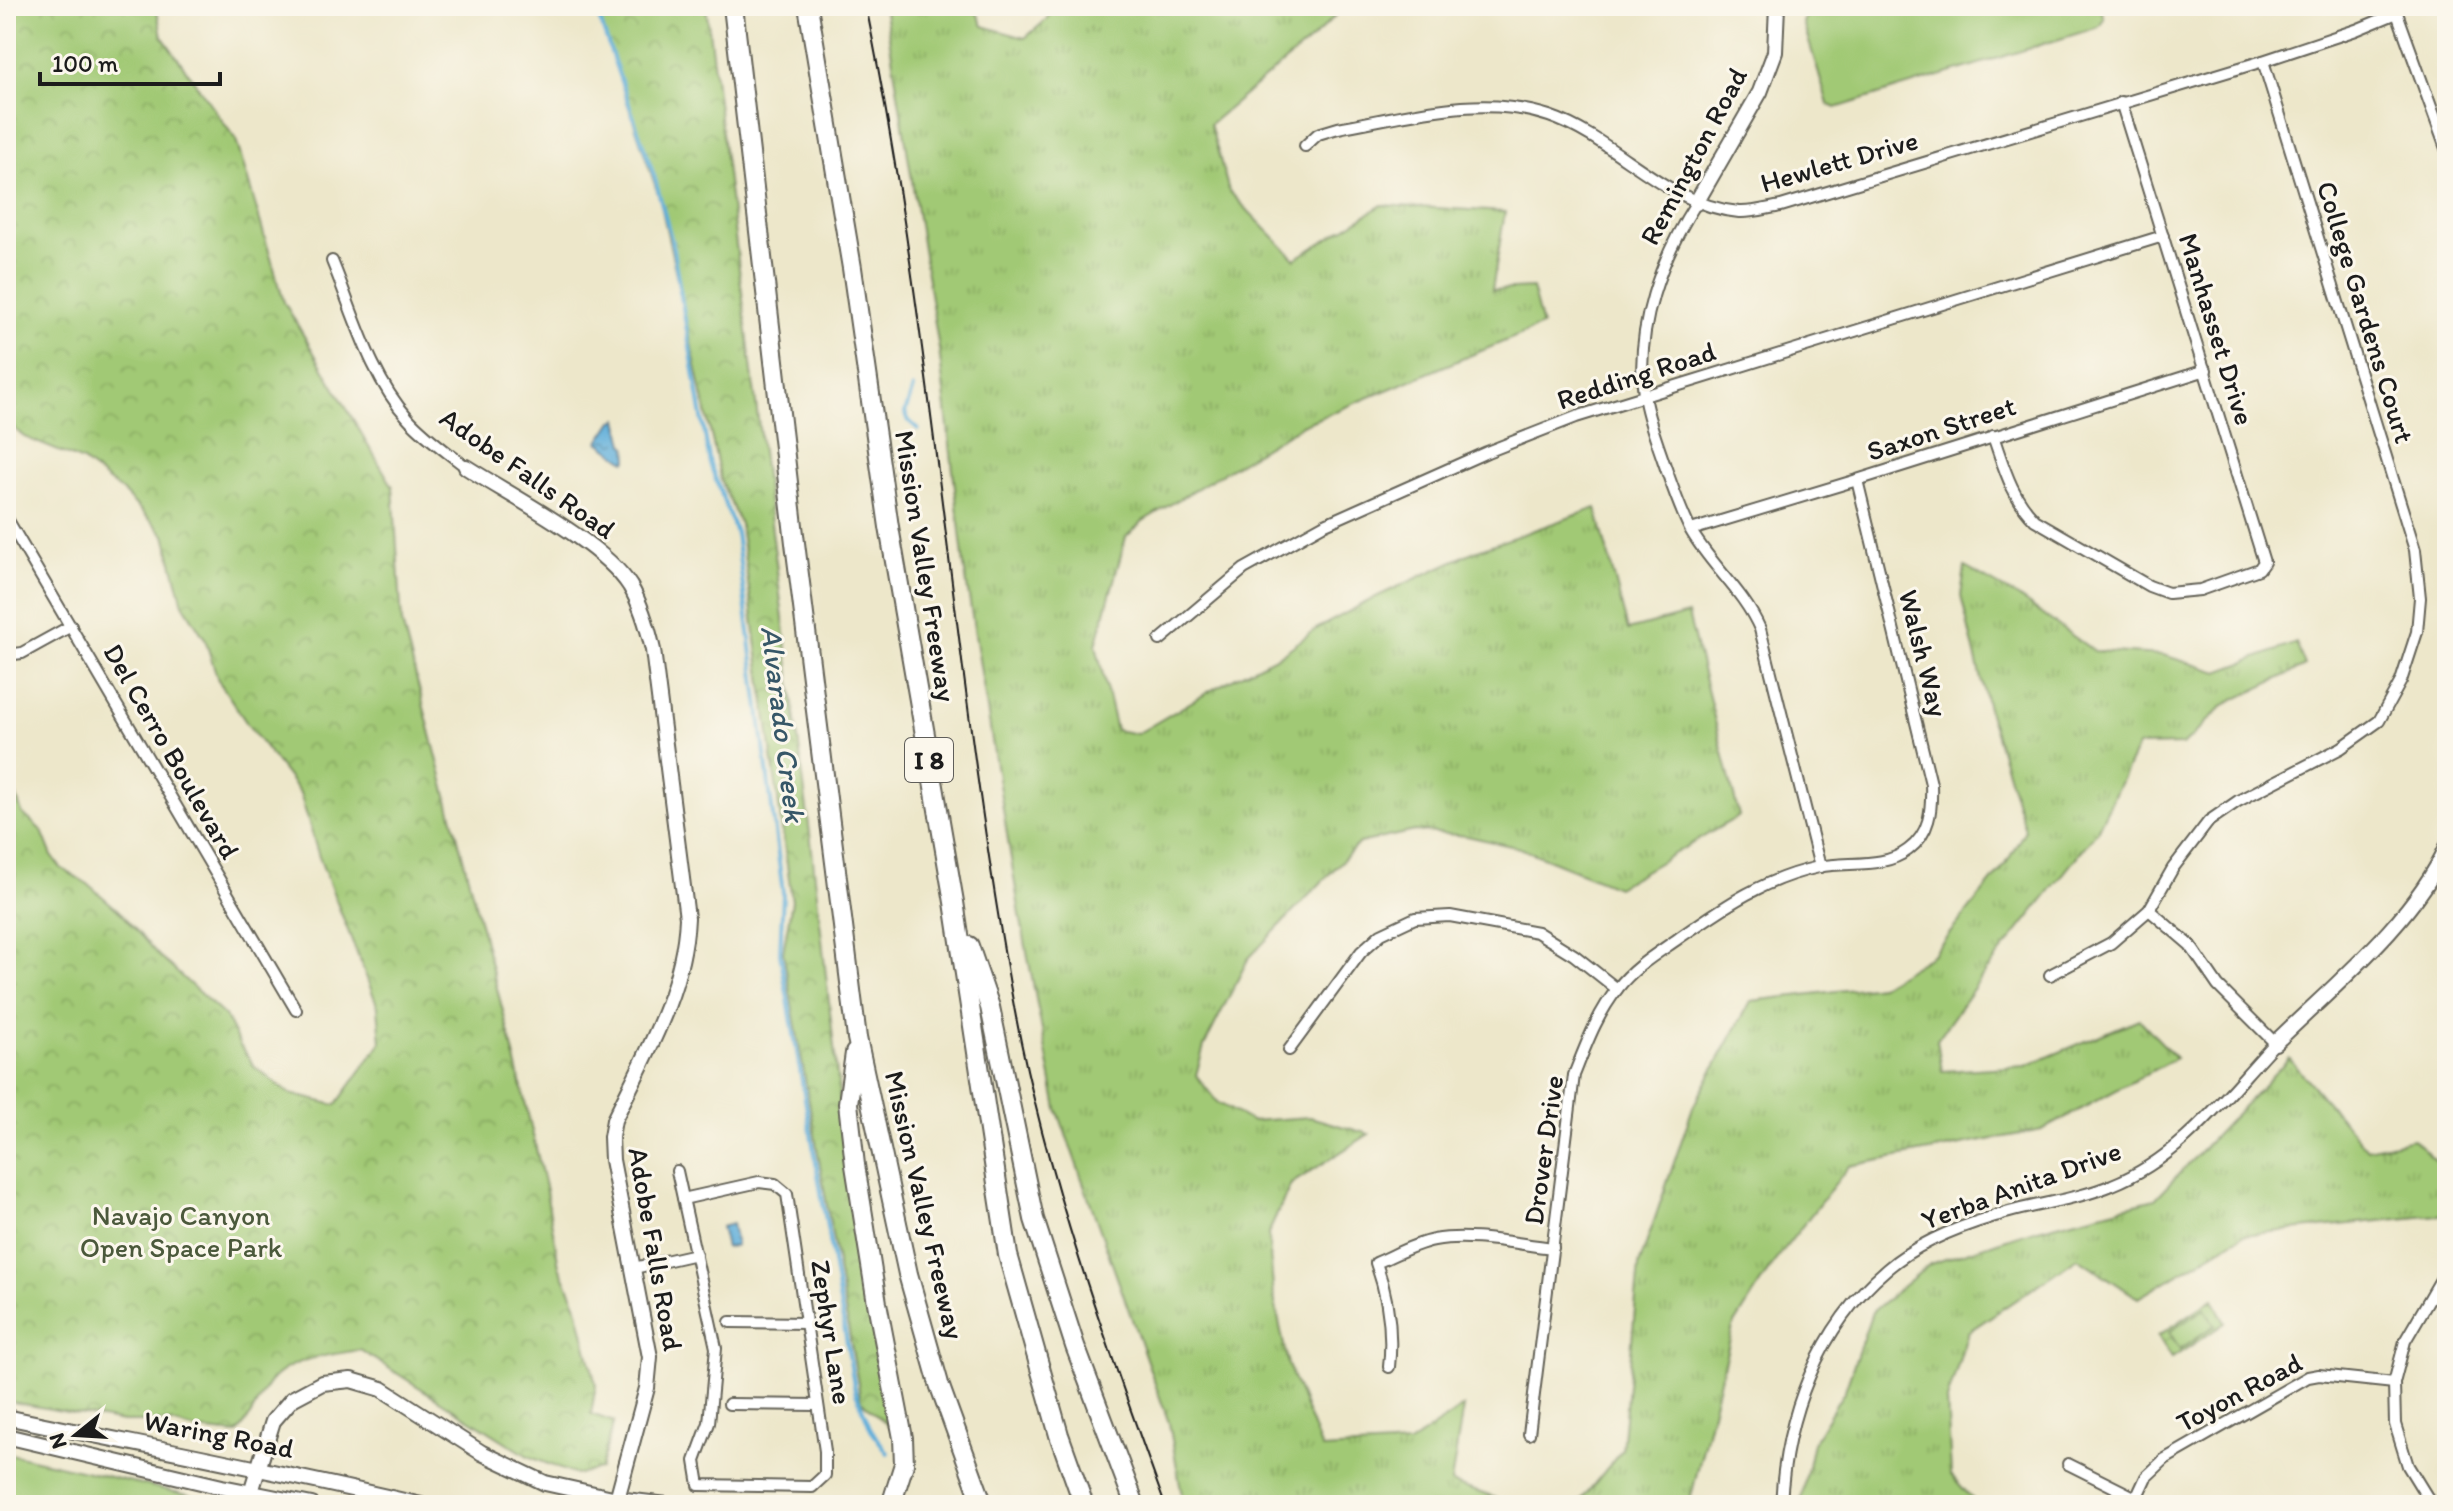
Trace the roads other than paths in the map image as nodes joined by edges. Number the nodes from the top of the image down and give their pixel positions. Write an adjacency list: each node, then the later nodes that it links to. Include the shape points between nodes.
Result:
1 (733, 6): 29 (highway, Mission Valley Freeway)
2 (808, 6): 24 (highway, Mission Valley Freeway / I 8)
3 (1777, 6): 8 (street, Remington Road, via 1775,52 1760,92)
4 (2263, 61): 5 (street, Hewlett Drive); 7 (street, Hewlett Drive, via 2397,13); 25 (street, College Gardens Court, via 2415,550 2419,614 2408,665 2379,721 2341,748 2209,821)
5 (2121, 102): 8 (street, Hewlett Drive, via 1781,206 1741,212); 9 (street, Manhasset Drive)
6 (1305, 146): 8 (street, Hewlett Drive, via 1318,134 1338,128 1464,106 1513,107 1586,132)
7 (2447, 151)
8 (1696, 203): 12 (street, Remington Road, via 1665,260 1651,303)
9 (2163, 236): 11 (street, Manhasset Drive); 12 (street, Redding Road)
10 (332, 261): 14 (street, Adobe Falls Road, via 380,378 406,416)
11 (2206, 370): 13 (street, Saxon Street); 13 (street, Manhasset Drive, via 2264,562 2259,569 2200,590 2168,593 2149,586 2035,520 2012,490)
12 (1644, 396): 17 (street, Remington Road); 19 (street, Redding Road, via 1487,452 1323,525 1244,569)
13 (1993, 436): 15 (street, Saxon Street)
14 (466, 467): 36 (street, Adobe Falls Road, via 607,560 629,586 647,622 653,650 687,918 683,954 665,1014 614,1120 611,1137)
15 (1857, 480): 17 (street, Saxon Street); 21 (street, Walsh Way, via 1931,784 1932,808)
16 (6, 517): 18 (street, Del Cerro Boulevard)
17 (1691, 530): 23 (street, Remington Road, via 1746,601 1760,629)
18 (71, 626): 20 (street, via 22,653); 28 (street, Del Cerro Boulevard)
19 (1160, 640)
20 (6, 655)
21 (1921, 837): 23 (street, Drover Drive, via 1890,859)
22 (2447, 847): 30 (street, Yerba Anita Drive, via 2385,935)
23 (1820, 867): 27 (street, Drover Drive, via 1741,896 1640,966)
24 (954, 902): 57 (highway, Mission Valley Freeway / I 8, via 1008,1255); 58 (highway, via 990,1007 1034,1219)
25 (2149, 910): 26 (street, College Gardens Court, via 2111,943); 30 (street, via 2190,945 2218,986)
26 (2050, 975)
27 (1617, 989): 31 (street, via 1537,932 1450,916 1415,918 1392,927 1361,952); 34 (street, Drover Drive, via 1592,1030 1574,1075)
28 (296, 1010)
29 (857, 1038): 55 (highway, via 848,1103 853,1149 903,1438 904,1464); 56 (highway, Mission Valley Freeway, via 908,1274 939,1384)
30 (2275, 1043): 59 (street, Yerba Anita Drive, via 2170,1153 2112,1186 1939,1236 1888,1267 1850,1305 1813,1365 1786,1445)
31 (1289, 1050)
32 (677, 1171): 33 (street)
33 (683, 1199): 35 (street); 39 (street, Zephyr Lane, via 759,1182 775,1184 787,1194)
34 (1553, 1248): 40 (street, via 1457,1238 1413,1246 1376,1263 1390,1317); 45 (street, Drover Drive)
35 (696, 1254): 36 (street); 43 (street, Zephyr Lane, via 716,1348 709,1423 695,1461 699,1485 812,1487 825,1475)
36 (634, 1268): 50 (street, Adobe Falls Road, via 649,1371)
37 (2447, 1269): 41 (street, via 2405,1341)
38 (730, 1322): 39 (street)
39 (806, 1323): 43 (street, Zephyr Lane)
40 (1389, 1367)
41 (2394, 1383): 51 (street, Toyon Road, via 2308,1377 2165,1459 2146,1477); 60 (street, via 2395,1424 2408,1466)
42 (729, 1404): 43 (street)
43 (818, 1405)
44 (6, 1417): 48 (street, Waring Road)
45 (1529, 1434)
46 (6, 1436): 49 (street, Waring Road)
47 (2068, 1464): 51 (street)
48 (257, 1470): 49 (street); 50 (street, via 273,1421 292,1399 322,1383 351,1380 382,1389 515,1470 545,1483); 54 (street, Waring Road)
49 (251, 1492): 53 (street, Waring Road)
50 (617, 1499): 52 (street)
51 (2135, 1502)
52 (661, 1504)
53 (312, 1505)
54 (421, 1505)
55 (891, 1505)
56 (983, 1505)
57 (1084, 1505)
58 (1135, 1505)
59 (1781, 1505)
60 (2432, 1505)

